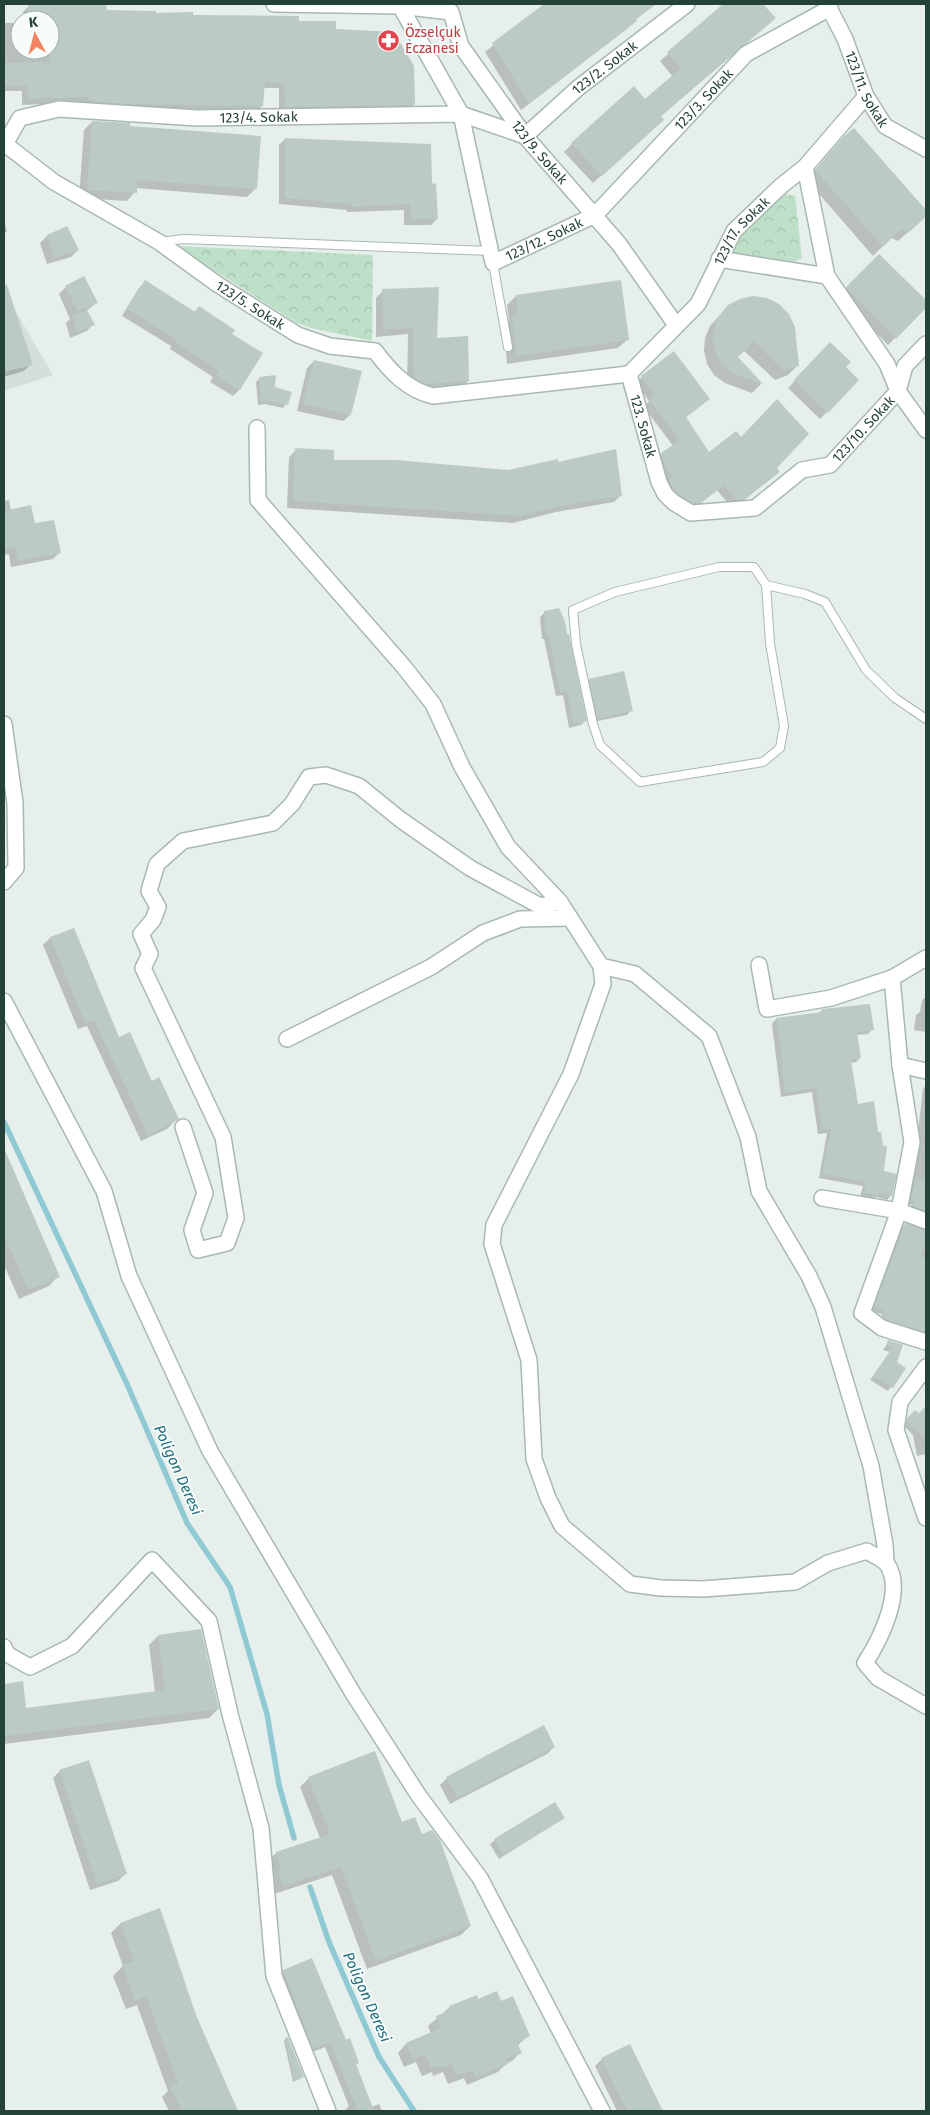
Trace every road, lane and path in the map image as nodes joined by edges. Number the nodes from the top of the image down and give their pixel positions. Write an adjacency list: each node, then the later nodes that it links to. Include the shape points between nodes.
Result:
1 (274, 4): 3 (street)
2 (687, 4): 7 (street, 123/2. Sokak, via 578,88)
3 (400, 5): 6 (street); 7 (street, 123/9. Sokak, via 451,12 461,46)
4 (829, 6): 5 (street, 123/11. Sokak); 11 (street, 123/3. Sokak, via 746,54)
5 (866, 96): 9 (street, 123/11. Sokak, via 885,126); 10 (street, 123/17. Sokak)
6 (461, 114): 7 (street, 123/4. Sokak); 8 (street, 123/4. Sokak, via 197,118 59,109 20,118); 13 (street)
7 (525, 136): 11 (street, 123/9. Sokak)
8 (5, 144): 12 (street, 123/5. Sokak, via 54,182)
9 (926, 149)
10 (805, 167): 14 (street, 123/17. Sokak, via 734,231); 15 (street)
11 (595, 215): 13 (street, 123/12. Sokak); 16 (street, 123/9. Sokak, via 620,244)
12 (159, 242): 13 (lane, via 184,239); 19 (street, 123/5. Sokak, via 217,284 298,335 330,346 374,351 390,371 419,392 433,396)
13 (491, 257): 18 (lane)
14 (719, 260): 15 (street); 16 (street, 123/17. Sokak, via 698,304)
15 (827, 276): 20 (street, via 887,364)
16 (676, 325): 19 (street, 123/17. Sokak)
17 (926, 344): 20 (street, 123/10. Sokak, via 905,366)
18 (508, 346)
19 (629, 374): 25 (street, 123. Sokak, via 665,494 690,513)
20 (898, 391): 21 (street); 25 (street, 123/10. Sokak, via 830,465 802,470)
21 (908, 405): 22 (street); 24 (street)
22 (926, 408)
23 (257, 428): 30 (street, via 258,500 433,704 462,767 508,847)
24 (926, 430)
25 (755, 508)
26 (766, 585): 26 (lane, via 770,643 784,726 780,748 763,762 640,782 600,745 576,644 573,610 615,592 719,567 754,567); 27 (lane, via 825,602 866,670 894,698)
27 (926, 719)
28 (4, 724): 29 (street, via 15,803 16,868)
29 (4, 882)
30 (560, 902): 31 (street); 40 (street, via 540,906 501,885 462,863 359,786 326,775 309,777 292,804 273,823 183,841 157,864 149,891 158,907 141,934 150,954 143,968 223,1137 236,1218 227,1243 198,1250 192,1230 205,1193)
31 (570, 918): 34 (street); 37 (street, via 520,919 483,933 431,967)
32 (926, 958): 35 (street)
33 (759, 965): 35 (street, via 767,1009 831,998)
34 (601, 966): 47 (street, via 635,974 710,1036 748,1138 758,1191 809,1276 822,1306 871,1466); 47 (street, via 603,984 571,1074 494,1226 492,1244 529,1360 534,1459 548,1498 562,1526 630,1584 703,1590 795,1582 828,1563 867,1551)
35 (892, 978): 38 (street)
36 (4, 1001): 51 (street, via 104,1191 129,1276 210,1451 360,1704 419,1796 480,1878)
37 (287, 1039)
38 (900, 1065): 39 (street); 42 (street, via 912,1142)
39 (926, 1071)
40 (182, 1127)
41 (822, 1198): 42 (street)
42 (899, 1211): 43 (street); 44 (street, via 862,1313 882,1328)
43 (926, 1221)
44 (926, 1342)
45 (926, 1367): 46 (street, via 900,1402 896,1430)
46 (926, 1514)
47 (886, 1563): 49 (street, via 893,1582 891,1605 879,1642 865,1663 878,1678)
48 (4, 1647): 50 (street, via 7,1654 30,1668 72,1646 152,1560 209,1621 261,1828 274,1976)
49 (926, 1706)
50 (328, 2111)
51 (602, 2111)

